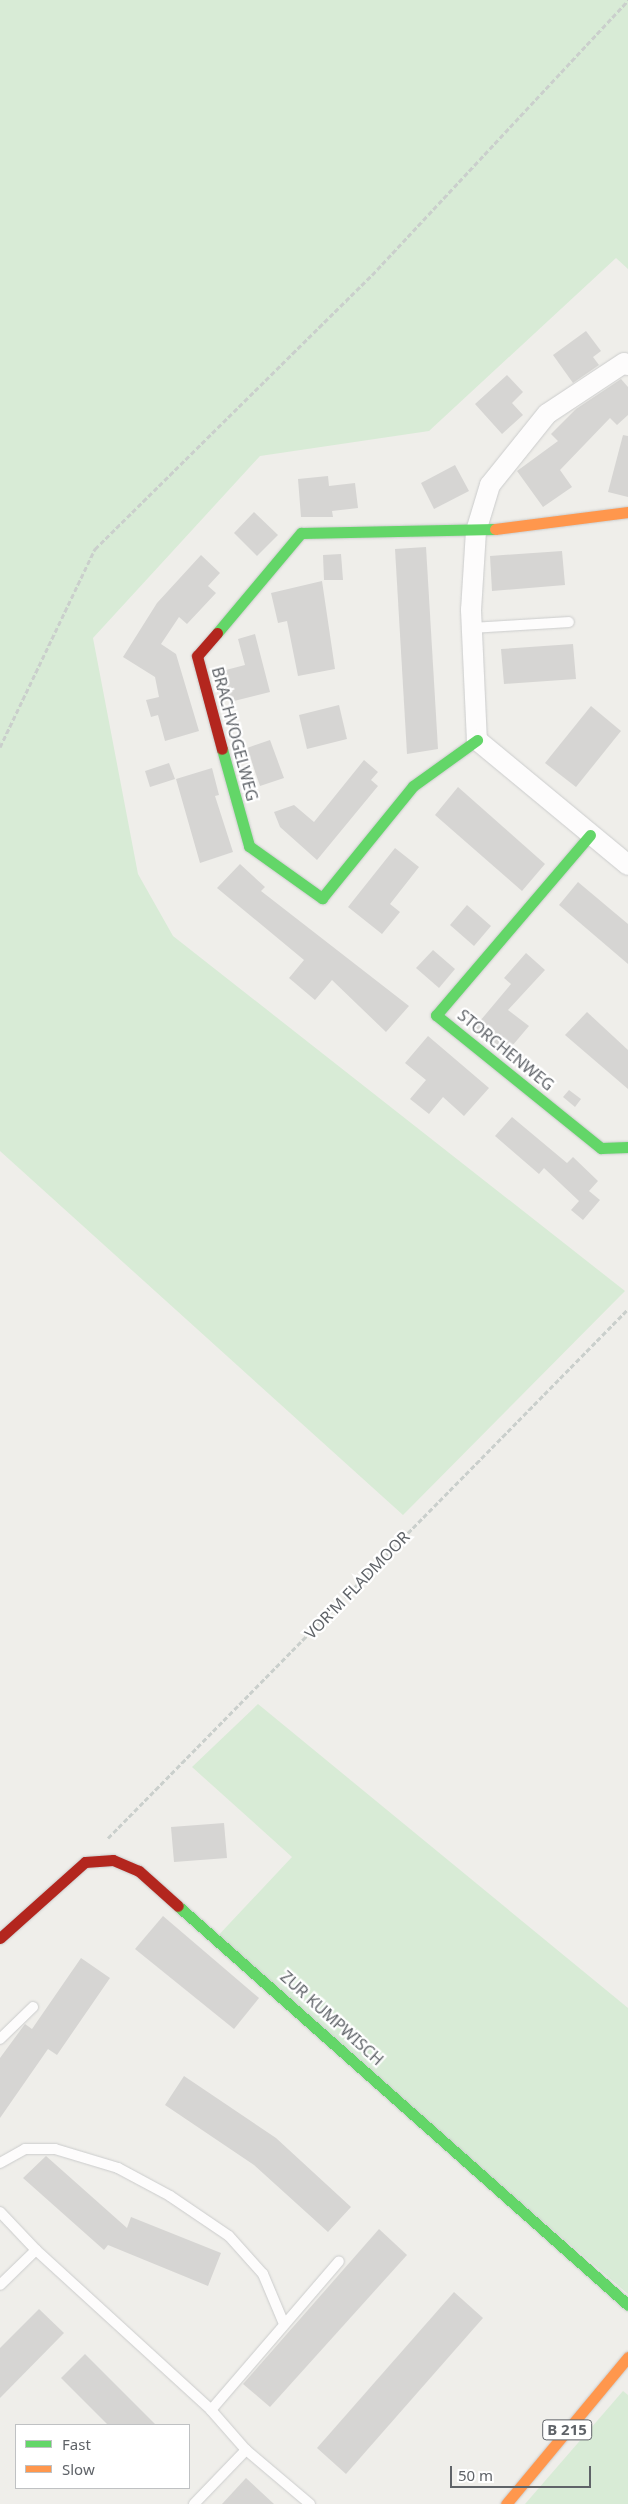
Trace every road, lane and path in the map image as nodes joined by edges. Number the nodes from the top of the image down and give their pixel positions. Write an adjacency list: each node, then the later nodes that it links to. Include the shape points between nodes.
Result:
1 (628, 0): 8 (path, via 372,275 95,549)
2 (628, 365): 4 (street, via 624,363 547,414 490,485)
3 (628, 512): 4 (street, BRACHVOGELWEG)
4 (476, 531): 6 (street); 7 (street, BRACHVOGELWEG, via 301,533 197,656 249,846 322,898 413,786)
5 (569, 622): 6 (lane)
6 (472, 628): 7 (street)
7 (477, 740): 9 (street)
8 (0, 747)
9 (590, 834): 10 (street); 11 (street, STORCHENWEG, via 436,1015 601,1148)
10 (628, 865)
11 (628, 1147)
12 (628, 1308): 13 (path, VOR'M FLADMOOR)
13 (106, 1840)
14 (0, 1938): 22 (street, ZUR KUMPWISCH, via 85,1862 113,1860 140,1871)
15 (33, 2007): 16 (lane)
16 (0, 2039)
17 (0, 2163): 23 (lane, via 25,2149 55,2149 118,2168 170,2196 229,2236 263,2274)
18 (0, 2212): 19 (lane)
19 (36, 2250): 21 (lane); 25 (lane)
20 (338, 2261): 23 (lane)
21 (0, 2286)
22 (628, 2305)
23 (284, 2324): 25 (lane)
24 (628, 2357): 29 (street, B 215)
25 (211, 2410): 26 (lane)
26 (246, 2450): 27 (lane); 28 (lane)
27 (194, 2504)
28 (310, 2504)
29 (506, 2504)

